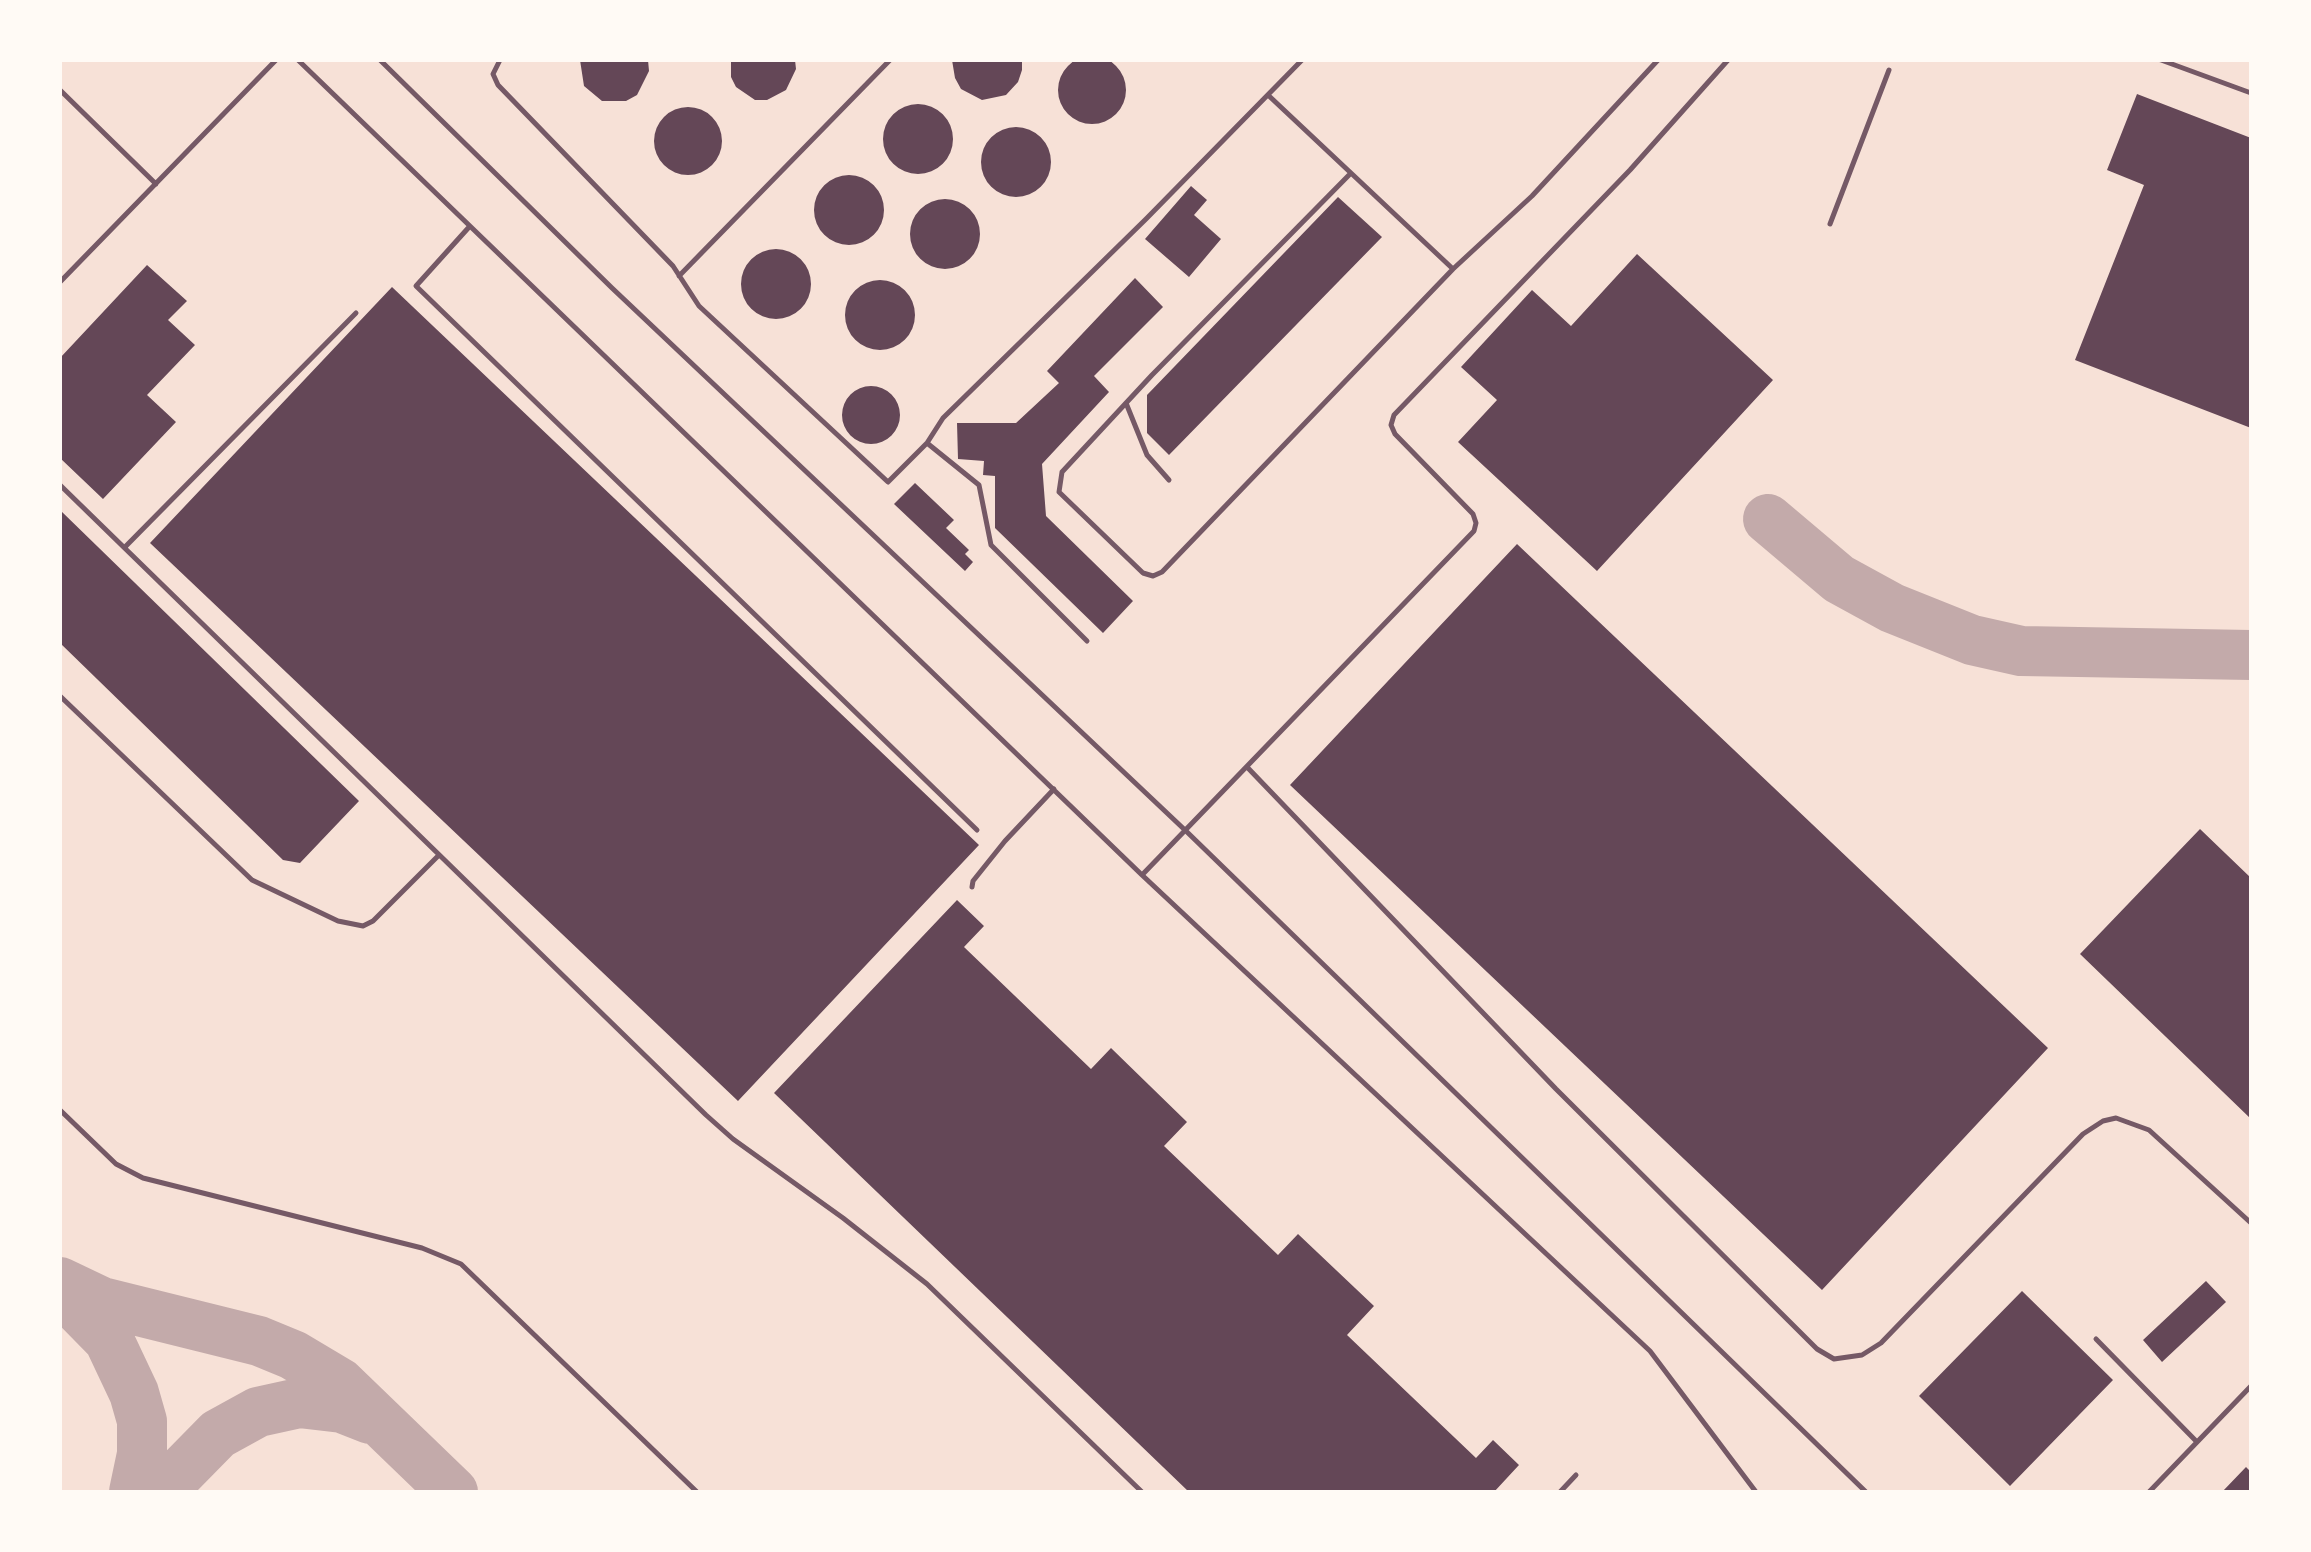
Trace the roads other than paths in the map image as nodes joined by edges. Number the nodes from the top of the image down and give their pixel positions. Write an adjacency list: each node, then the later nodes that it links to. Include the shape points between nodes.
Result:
1 (276, 60): 17 (lane)
2 (298, 60): 19 (lane)
3 (380, 60): 12 (lane)
4 (392, 60): 12 (lane)
5 (500, 60): 21 (lane, via 493,74 498,85)
6 (890, 60): 21 (lane)
7 (1302, 60): 15 (lane)
8 (1658, 60): 20 (lane, via 1532,196)
9 (1728, 60): 31 (lane, via 1394,415 1394,434 1473,514 1474,532)
10 (2160, 60): 13 (lane)
11 (1889, 70): 18 (lane)
12 (395, 76): 34 (lane)
13 (2251, 93)
14 (61, 94): 17 (lane)
15 (1268, 95): 16 (lane); 25 (lane, via 943,418)
16 (1350, 174): 20 (lane); 24 (lane)
17 (156, 184): 22 (lane)
18 (1830, 224)
19 (470, 226): 32 (lane); 33 (lane, via 416,286)
20 (1453, 269): 24 (lane, via 1153,576 1058,492 1062,472)
21 (680, 276): 25 (lane, via 699,306 885,480)
22 (60, 282)
23 (356, 313): 28 (lane)
24 (1126, 403): 26 (lane, via 1147,455)
25 (927, 443): 29 (lane, via 979,485 992,545)
26 (1169, 480)
27 (60, 486): 28 (lane)
28 (124, 548): 35 (lane)
29 (1088, 641)
30 (60, 696): 35 (lane, via 252,880 338,922 374,921)
31 (1247, 768): 34 (lane); 39 (lane, via 1556,1088 1834,1359 1862,1356 1881,1343 2103,1121 2116,1118 2149,1130)
32 (1054, 788): 36 (lane); 37 (lane)
33 (977, 830)
34 (1186, 831): 36 (lane); 48 (lane)
35 (438, 856): 45 (lane, via 719,1127 927,1284)
36 (1142, 875): 47 (lane, via 1650,1352)
37 (972, 887)
38 (60, 1110): 44 (lane, via 116,1164 143,1178 422,1248 461,1264)
39 (2251, 1224)
40 (2096, 1339): 42 (lane)
41 (2251, 1386): 42 (lane)
42 (2197, 1442): 49 (lane)
43 (1576, 1474): 46 (lane)
44 (697, 1492)
45 (1142, 1492)
46 (1560, 1492)
47 (1756, 1492)
48 (1866, 1492)
49 (2149, 1492)

